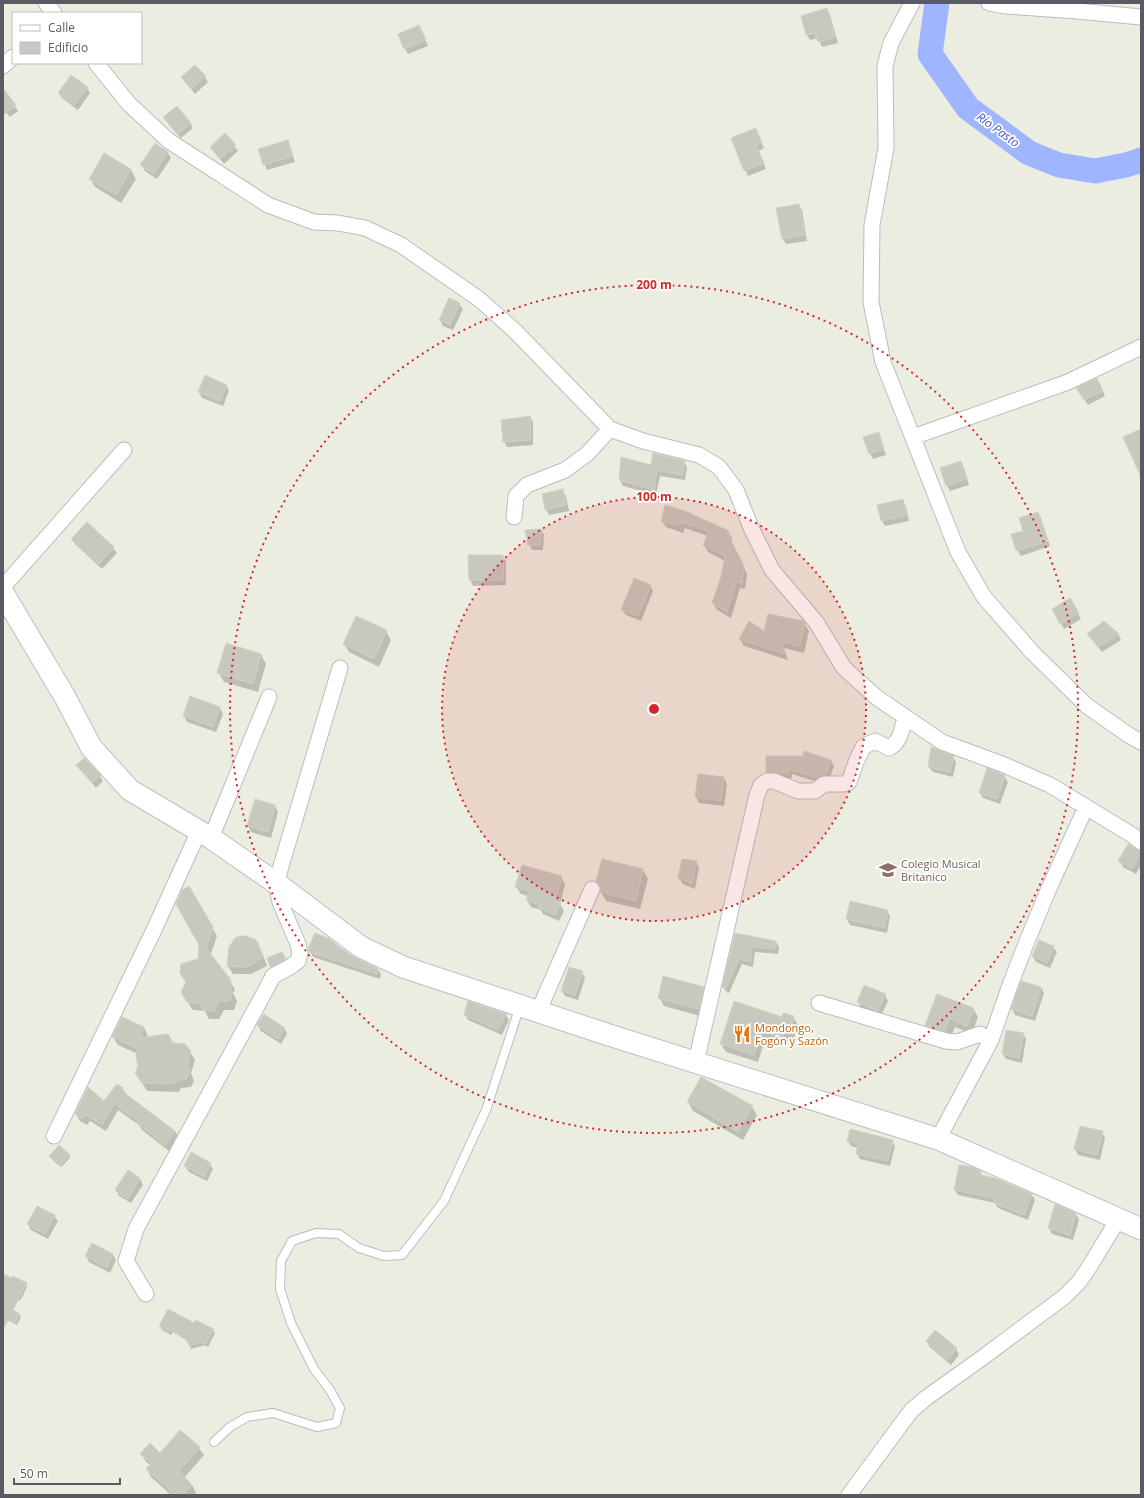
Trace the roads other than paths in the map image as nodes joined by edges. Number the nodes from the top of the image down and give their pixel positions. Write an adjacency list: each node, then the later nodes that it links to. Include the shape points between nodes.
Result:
1 (46, 3): 4 (street)
2 (912, 3): 11 (street, via 891,43 885,66 886,148 872,225 870,302 883,362)
3 (988, 3): 5 (street)
4 (53, 12)
5 (1141, 17)
6 (12, 58): 8 (street)
7 (97, 64): 10 (street, via 129,104 169,141 268,205 314,222 365,228 401,245 479,299 520,336)
8 (3, 66)
9 (1141, 347): 11 (street, via 1068,382)
10 (610, 429): 13 (street, via 587,454 565,470 526,485 516,496); 18 (street, via 643,441 699,455 719,467 736,490 772,570 816,622 844,668 876,697)
11 (913, 437): 19 (street, via 958,552 984,598 1032,652 1087,706)
12 (124, 450): 14 (street)
13 (514, 517)
14 (3, 587)
15 (3, 593): 21 (street, via 91,747 130,790)
16 (340, 668): 23 (street)
17 (269, 697): 21 (street)
18 (905, 717): 20 (street, via 942,742 1050,785); 28 (street, via 898,742 894,745 889,748 875,741 863,747 849,782 824,784 815,791 798,791 774,781 767,781 761,785)
19 (1141, 742)
20 (1086, 807): 22 (street); 27 (street, via 1027,941)
21 (205, 834): 23 (street); 29 (street, via 153,932)
22 (1141, 842)
23 (276, 883): 26 (street, via 362,947 403,967); 33 (street, via 280,902 298,944 298,961 273,976 136,1229 126,1261)
24 (592, 889): 26 (street)
25 (819, 1003): 27 (street, via 946,1041 956,1042 980,1034)
26 (529, 1009): 28 (street); 34 (lane, via 444,1201 402,1254 384,1256 359,1248 339,1234 316,1233 292,1241 281,1261 280,1289 291,1323 314,1369 340,1408 336,1424 317,1427 273,1413 247,1417 230,1427)
27 (991, 1040): 30 (street)
28 (696, 1062): 30 (street)
29 (54, 1136)
30 (938, 1139): 31 (street)
31 (1119, 1218): 32 (street); 35 (street, via 1088,1269 1064,1297 912,1410)
32 (1141, 1229)
33 (146, 1294)
34 (214, 1442)
35 (849, 1495)

